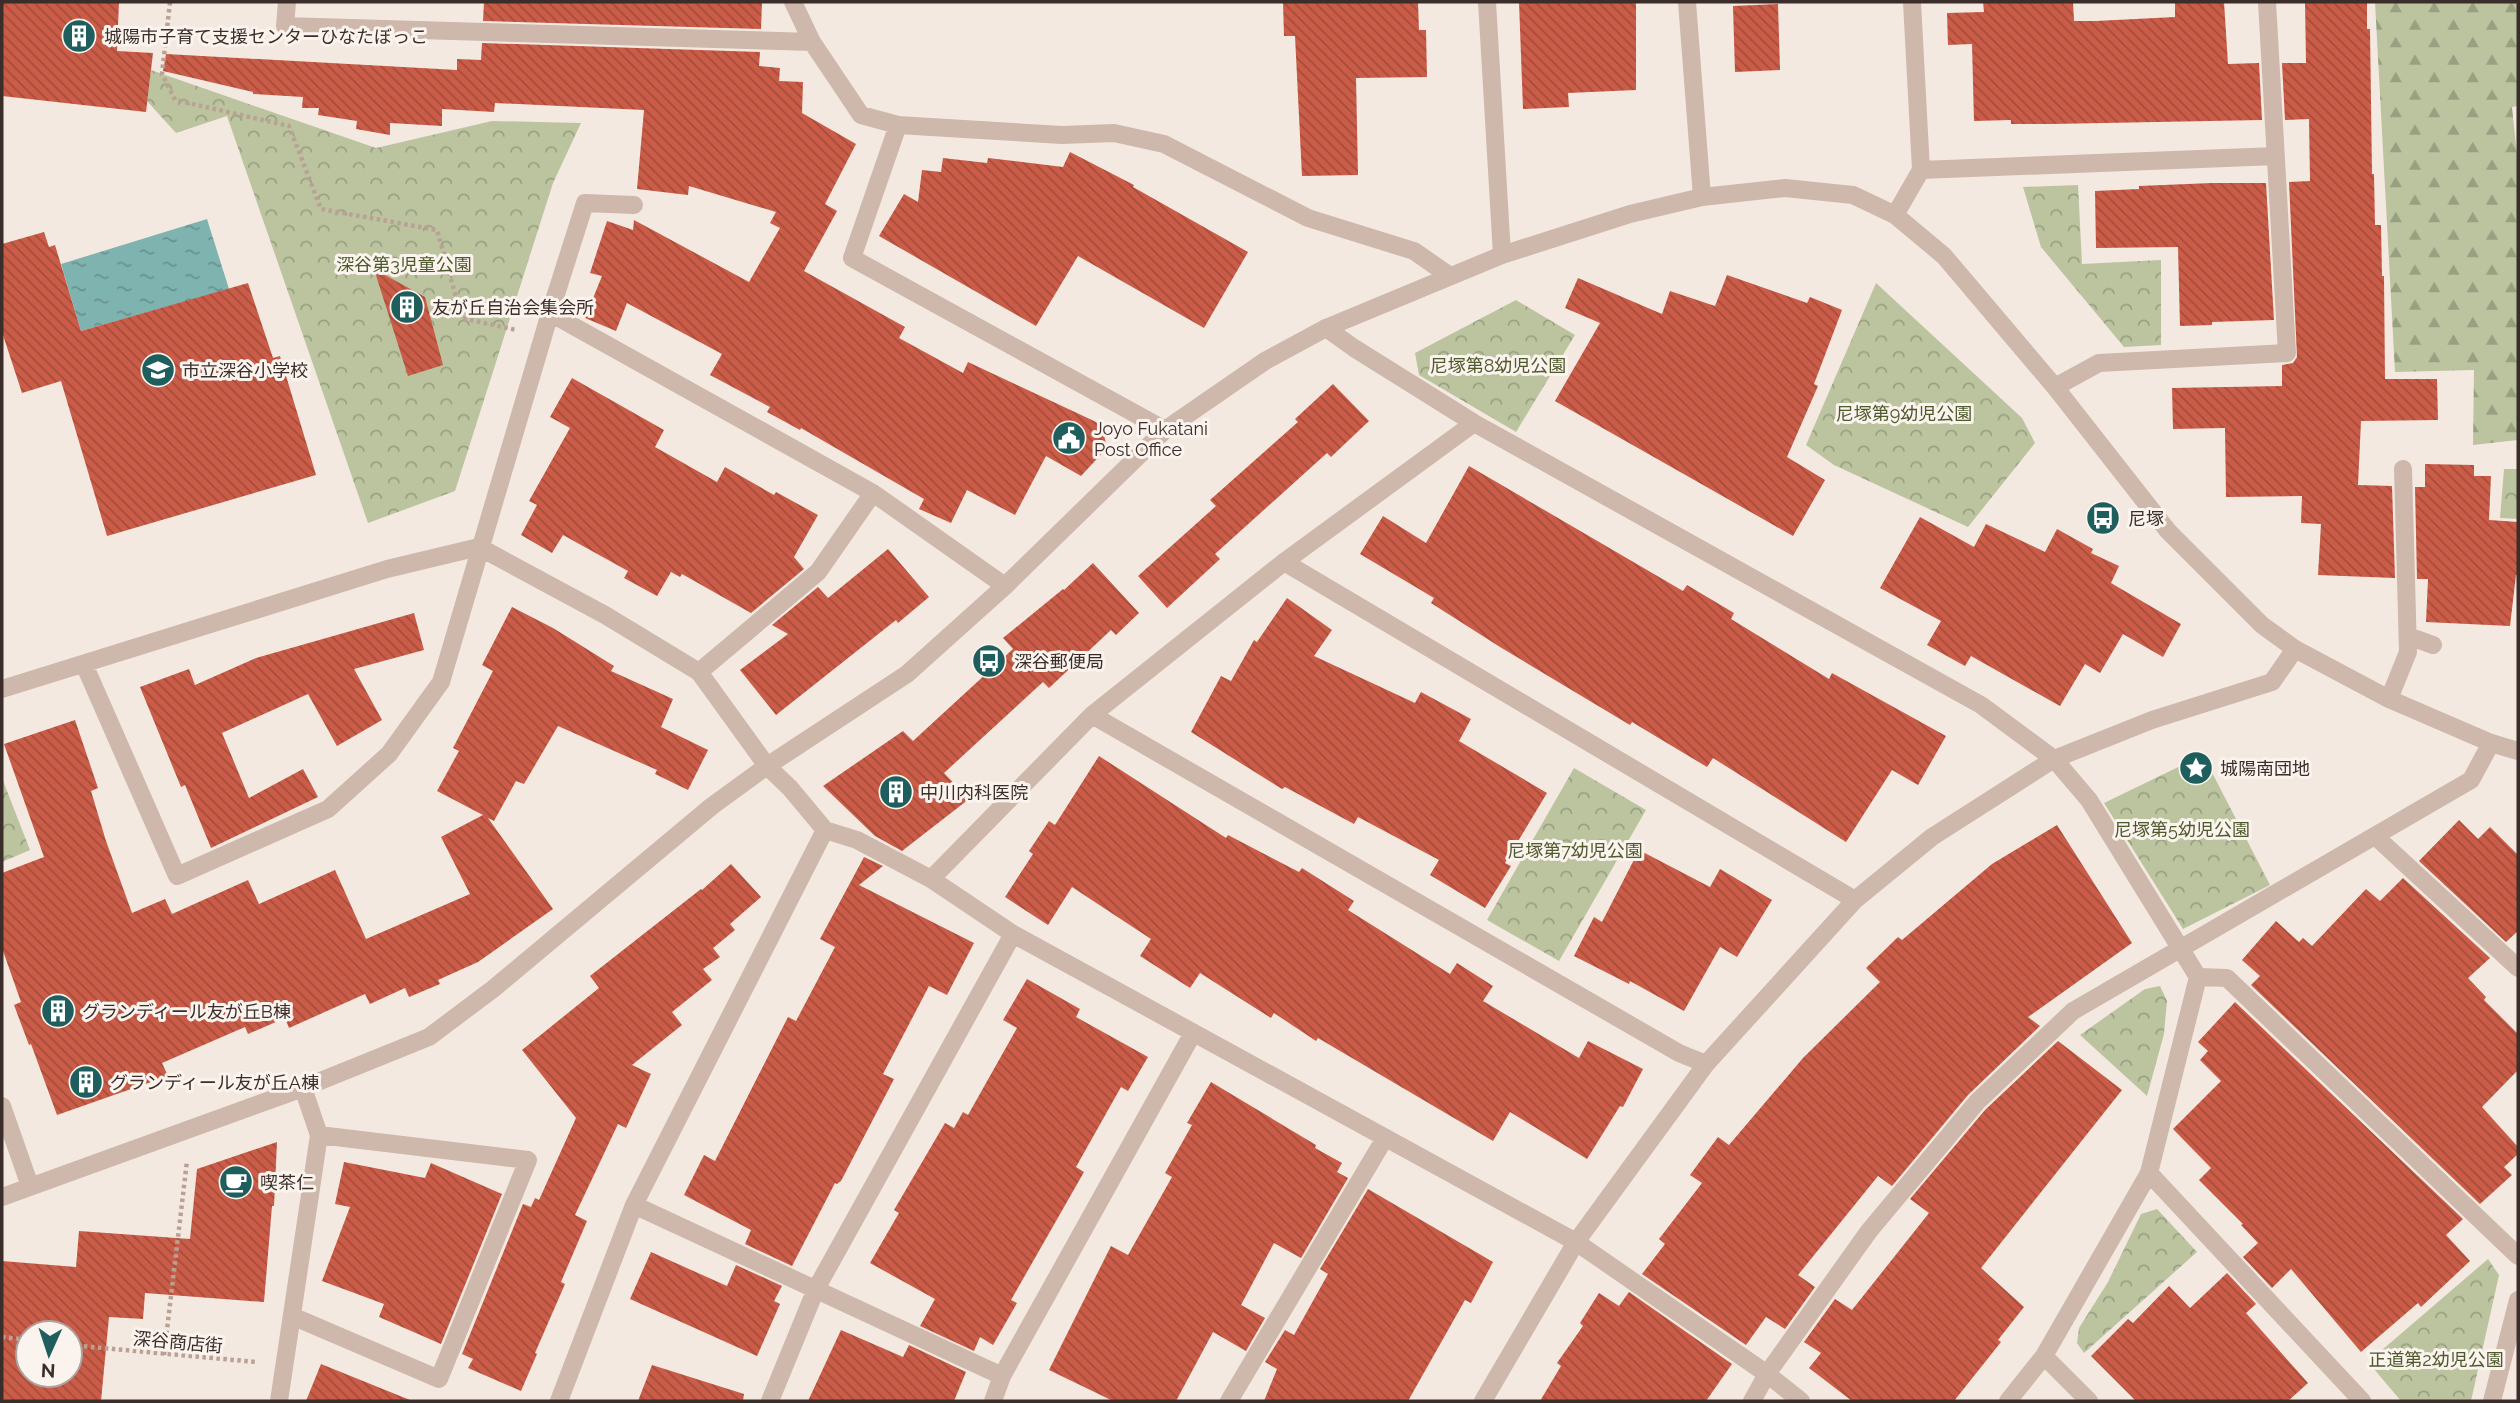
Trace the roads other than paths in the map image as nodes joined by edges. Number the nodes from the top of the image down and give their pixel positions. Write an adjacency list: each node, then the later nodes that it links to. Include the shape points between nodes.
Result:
1 (287, 2): 7 (street, via 285,26)
2 (793, 2): 7 (street)
3 (1487, 2): 14 (street)
4 (1687, 2): 11 (street)
5 (1912, 2): 10 (street)
6 (2267, 2): 9 (street)
7 (812, 42): 8 (street, via 861,115)
8 (898, 125): 15 (street, via 1062,135 1114,133 1164,144 1308,218 1414,251); 20 (street, via 852,258)
9 (2276, 156): 10 (street); 18 (street, via 2287,353 2099,363)
10 (1922, 170): 13 (street)
11 (1702, 197): 13 (street, via 1785,188 1853,195); 14 (street, via 1630,214)
12 (634, 205): 16 (street, via 585,203)
13 (1895, 215): 18 (street, via 1944,256)
14 (1502, 255): 15 (street)
15 (1450, 276): 17 (street)
16 (550, 313): 22 (street); 23 (street)
17 (1326, 328): 19 (street); 20 (street, via 1265,361)
18 (2055, 387): 28 (street, via 2168,531 2262,625)
19 (1474, 423): 24 (street); 36 (street, via 1981,705)
20 (1165, 430): 25 (street)
21 (2403, 469): 26 (street)
22 (873, 493): 25 (street); 30 (street, via 818,572)
23 (479, 547): 29 (street, via 387,569); 29 (street, via 441,682 389,754 328,809 177,876); 30 (street)
24 (1284, 562): 33 (street); 41 (street)
25 (1005, 586): 37 (street, via 907,674)
26 (2407, 636): 27 (street); 32 (street, via 2408,652)
27 (2433, 645)
28 (2295, 649): 32 (street); 36 (street, via 2272,682 2152,720)
29 (84, 664): 31 (street)
30 (699, 672): 37 (street)
31 (2, 689)
32 (2389, 699): 34 (street)
33 (1092, 715): 40 (street); 47 (street, via 1667,1046)
34 (2491, 743): 35 (street); 39 (street, via 2471,780)
35 (2518, 751)
36 (2054, 759): 41 (street, via 1932,837); 43 (street, via 2089,800)
37 (768, 765): 38 (street); 48 (street, via 429,1037)
38 (825, 830): 40 (street, via 857,840); 55 (street)
39 (2375, 836): 43 (street); 44 (street)
40 (931, 879): 42 (street)
41 (1855, 900): 47 (street)
42 (1013, 934): 46 (street); 58 (street)
43 (2182, 948): 45 (street); 62 (street, via 2073,1011 1977,1102 1869,1231)
44 (2518, 968)
45 (2198, 977): 52 (street); 57 (street, via 2227,978)
46 (1193, 1033): 51 (street); 63 (street)
47 (1706, 1064): 56 (street)
48 (303, 1088): 50 (street); 53 (street)
49 (2, 1106): 53 (street)
50 (319, 1135): 60 (street); 60 (street, via 528,1160 439,1379)
51 (1385, 1138): 56 (street); 68 (street)
52 (2149, 1172): 61 (street); 74 (street)
53 (30, 1186): 54 (street)
54 (2, 1197)
55 (634, 1205): 58 (street); 65 (street)
56 (1576, 1242): 62 (street); 69 (street)
57 (2518, 1256)
58 (816, 1289): 63 (street); 66 (street)
59 (2518, 1300): 75 (street)
60 (292, 1316): 64 (street)
61 (2045, 1356): 72 (street); 73 (street)
62 (1767, 1374): 70 (street); 71 (street)
63 (1002, 1376): 67 (street)
64 (279, 1401)
65 (559, 1401)
66 (770, 1401)
67 (993, 1401)
68 (1229, 1401)
69 (1483, 1401)
70 (1752, 1401)
71 (1801, 1401)
72 (2008, 1401)
73 (2089, 1401)
74 (2362, 1401)
75 (2492, 1401)

